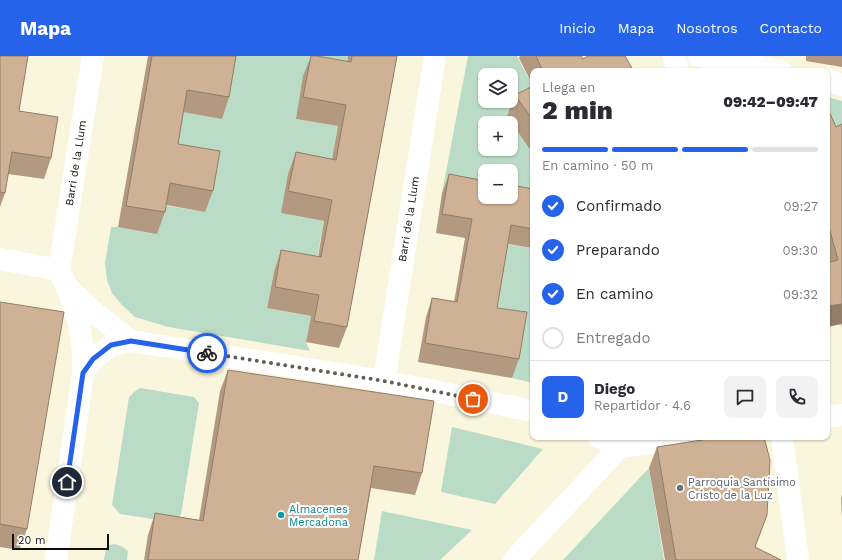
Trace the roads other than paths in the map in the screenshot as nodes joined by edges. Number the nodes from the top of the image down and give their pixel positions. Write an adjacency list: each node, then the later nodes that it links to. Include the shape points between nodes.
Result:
1 (93, 56): 10 (street, Barri de la Llum)
2 (435, 56): 13 (street, Barri de la Llum)
3 (673, 56): 5 (street)
4 (699, 56): 6 (street)
5 (677, 68)
6 (765, 68)
7 (830, 81): 8 (street)
8 (842, 85)
9 (0, 259): 10 (street)
10 (63, 278): 11 (street, via 96,314); 12 (street, via 79,324)
11 (131, 341): 12 (street, via 111,345 93,359); 13 (street)
12 (83, 373): 21 (street)
13 (384, 381): 14 (street)
14 (530, 410)
15 (842, 415): 16 (street)
16 (830, 417)
17 (605, 440): 20 (street)
18 (672, 440): 20 (street)
19 (782, 440): 23 (street)
20 (620, 447): 22 (street)
21 (56, 560)
22 (514, 560)
23 (798, 560)

